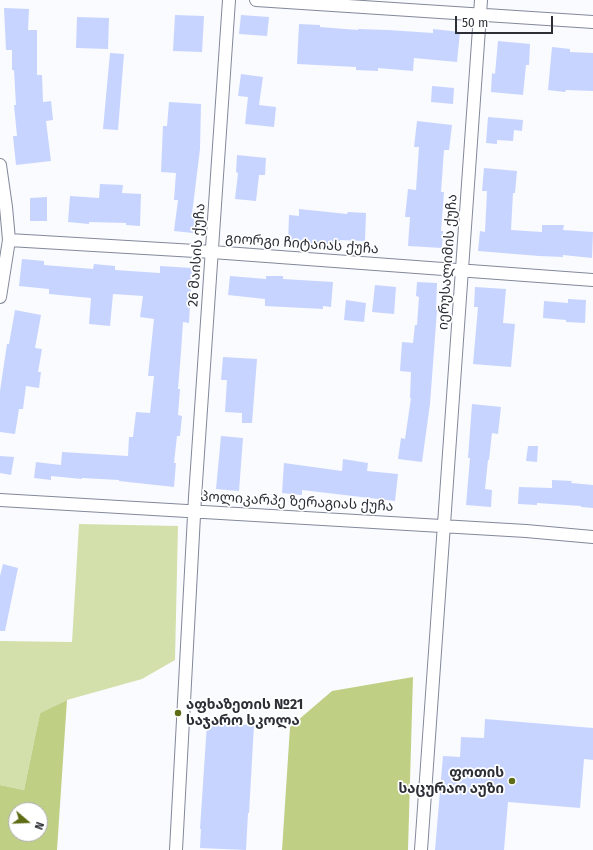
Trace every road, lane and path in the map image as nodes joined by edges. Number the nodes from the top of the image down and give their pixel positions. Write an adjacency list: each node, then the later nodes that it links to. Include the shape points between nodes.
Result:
1 (230, 0): 8 (street, 26 მაისის ქუჩა)
2 (256, 0): 4 (street)
3 (481, 0): 4 (street, იერუსალიმის ქუჩა)
4 (480, 16): 5 (street); 9 (street, იერუსალიმის ქუჩა)
5 (593, 22)
6 (0, 165): 7 (street)
7 (9, 240): 8 (street, გიორგი ჩიტაიას ქუჩა); 11 (street)
8 (212, 252): 9 (street, გიორგი ჩიტაიას ქუჩა); 13 (street, 26 მაისის ქუჩა)
9 (462, 271): 10 (street, გიორგი ჩიტაიას ქუჩა); 14 (street, იერუსალიმის ქუჩა)
10 (593, 280)
11 (0, 297)
12 (0, 500): 13 (street, პოლიკარპე ზერაგიას ქუჩა)
13 (194, 511): 14 (street, პოლიკარპე ზერაგიას ქუჩა); 16 (street, 26 მაისის ქუჩა)
14 (444, 526): 15 (street, პოლიკარპე ზერაგიას ქუჩა); 17 (street, იერუსალიმის ქუჩა)
15 (593, 537)
16 (176, 850)
17 (422, 850)

